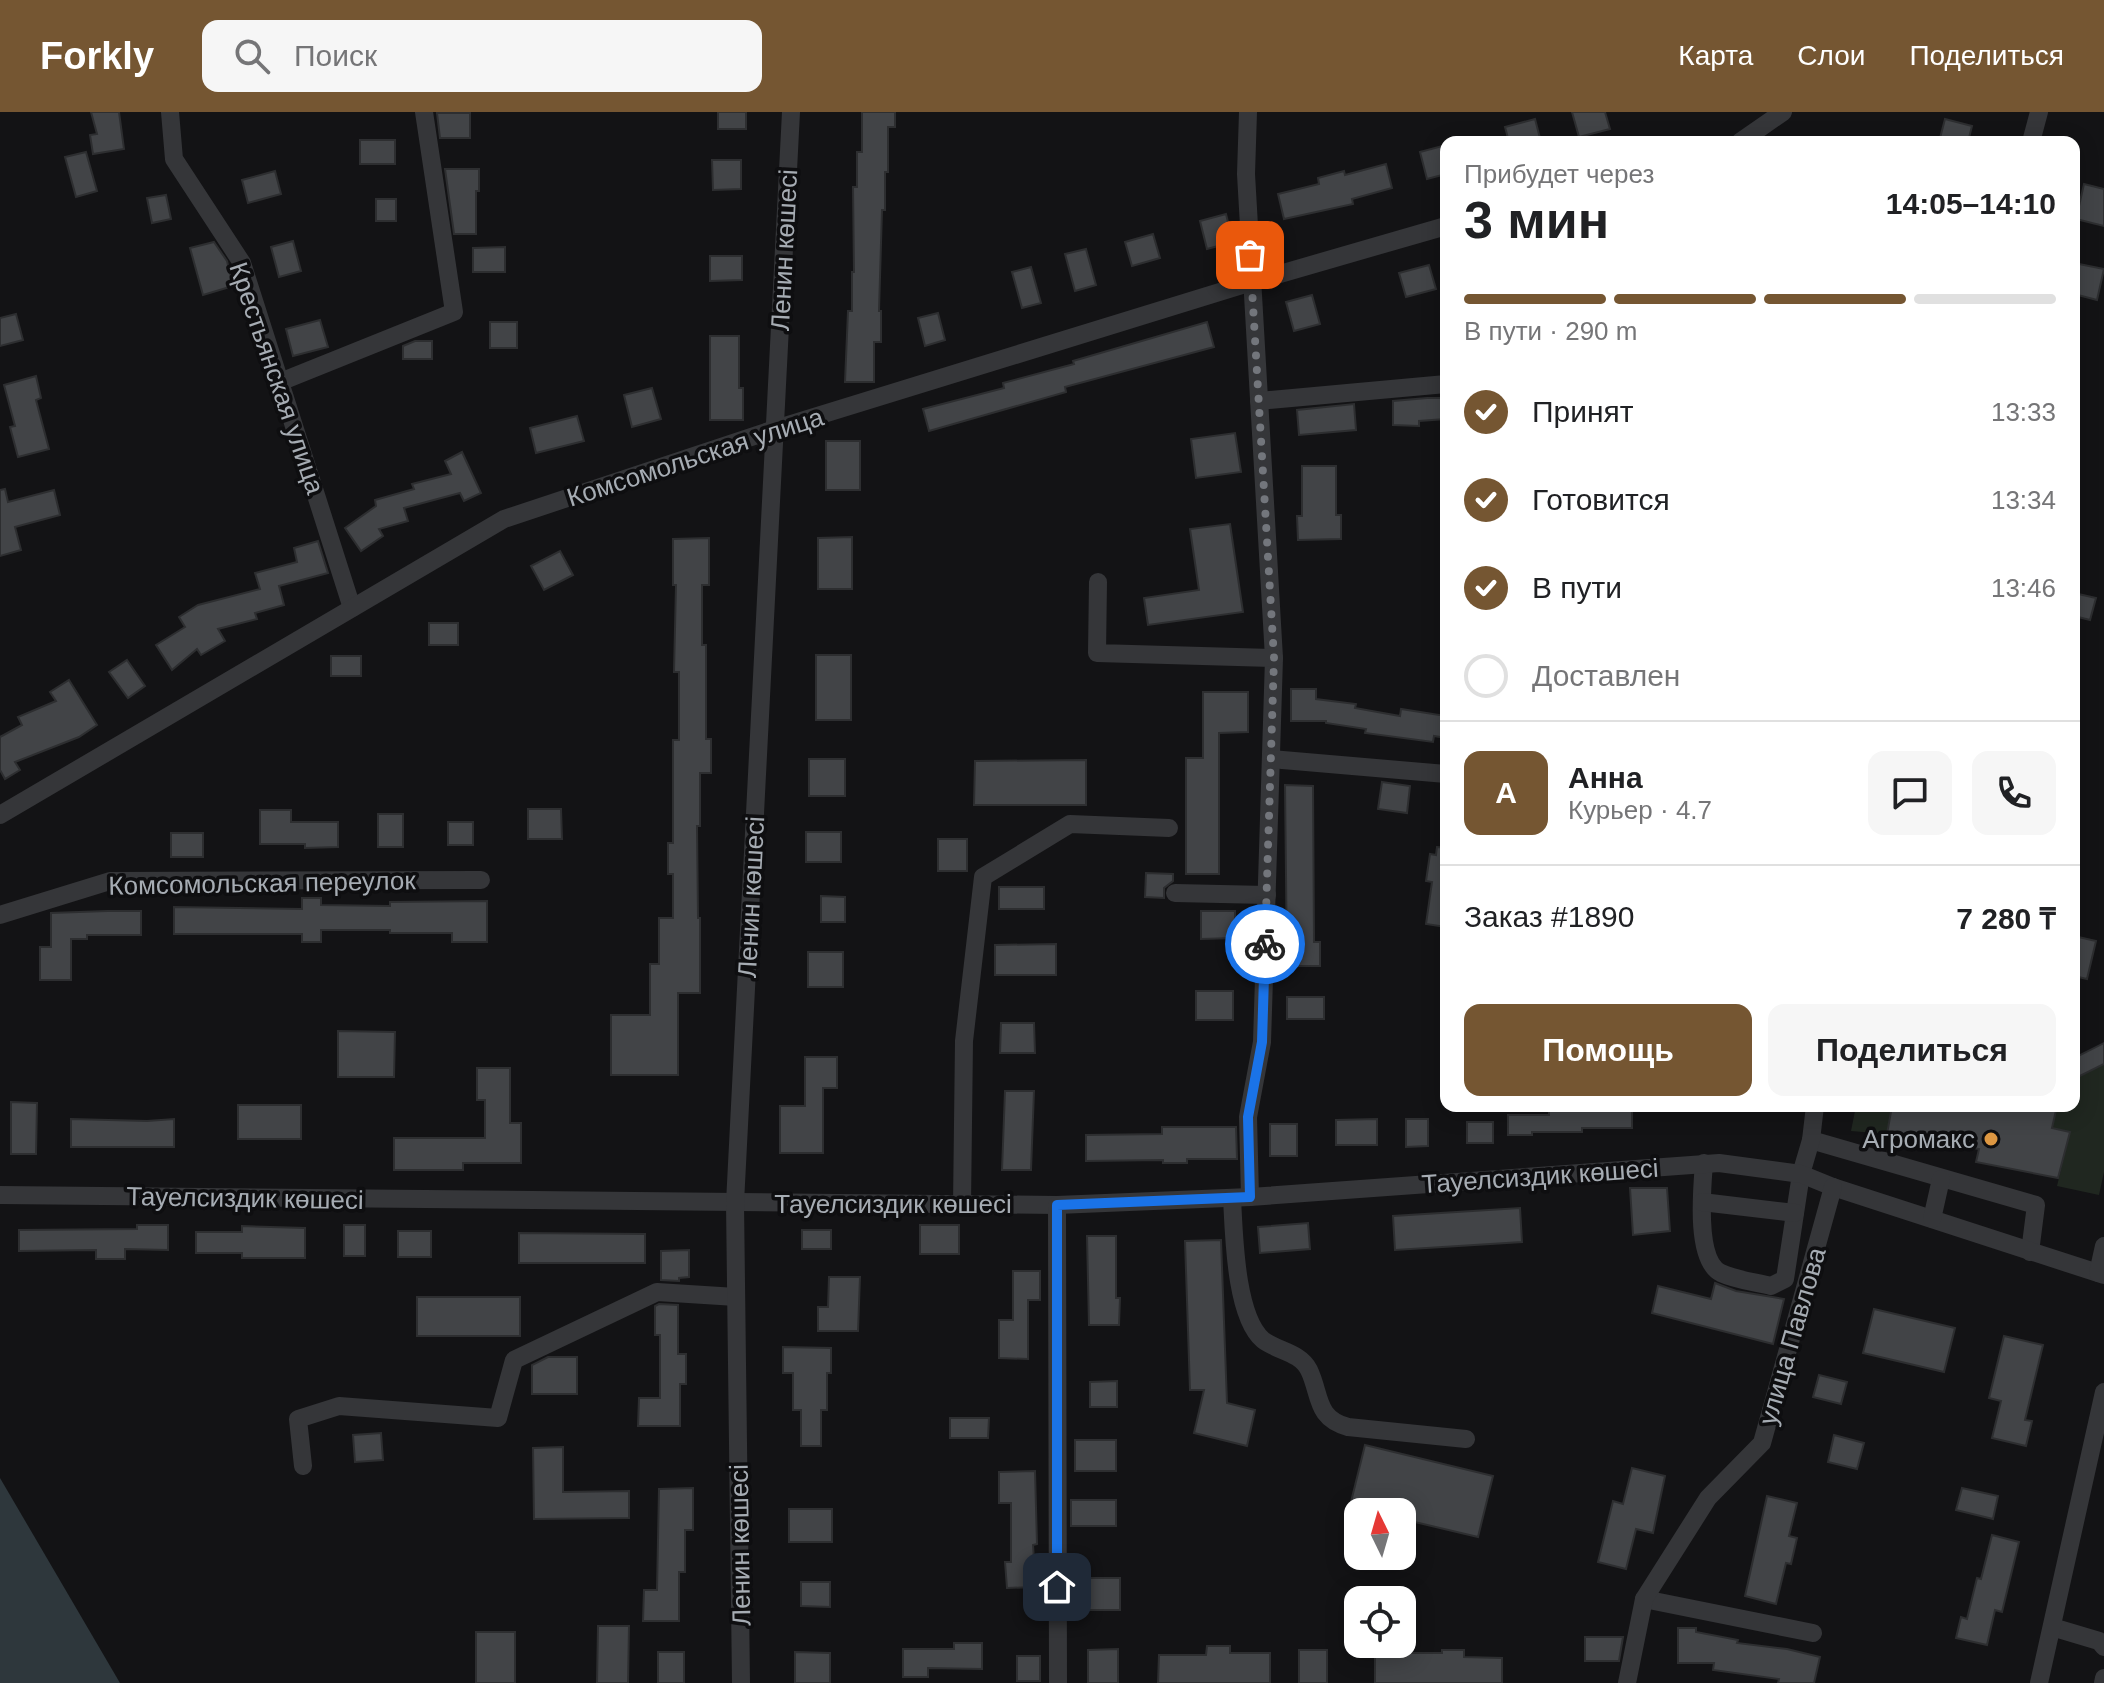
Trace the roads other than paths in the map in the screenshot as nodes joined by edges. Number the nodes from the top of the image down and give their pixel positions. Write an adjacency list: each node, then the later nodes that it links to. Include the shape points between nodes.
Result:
1 (170, 112): 11 (street, Крестьянская улица, via 174,159 242,263)
2 (424, 112): 11 (street, via 454,312)
3 (791, 112): 14 (street, Ленин көшесі)
4 (1248, 112): 10 (street)
5 (1783, 112): 7 (street)
6 (2039, 112): 8 (street)
7 (1749, 136)
8 (2033, 136)
9 (1440, 228): 10 (street, Комсомольская улица)
10 (1252, 282): 13 (street); 14 (street, Комсомольская улица)
11 (280, 382): 16 (street, Крестьянская улица)
12 (1440, 385): 13 (street)
13 (1259, 401): 17 (street)
14 (775, 429): 16 (street, Комсомольская улица, via 504,519); 35 (street, Ленин көшесі)
15 (1098, 582): 17 (street, via 1097,653)
16 (352, 608): 20 (street, Комсомольская улица)
17 (1274, 658): 18 (street)
18 (1271, 759): 19 (street); 24 (street)
19 (1440, 773)
20 (0, 815)
21 (1169, 828): 36 (street, via 1070,824 983,877 964,1041)
22 (481, 880): 25 (street, Комсомольская переулок, via 110,881)
23 (1175, 893): 24 (street)
24 (1267, 895): 33 (street, via 1262,1042)
25 (0, 915)
26 (1814, 1112): 27 (street)
27 (1811, 1140): 29 (street); 30 (street)
28 (1704, 1163): 29 (street, Тауелсиздик көшесі); 33 (street, Тауелсиздик көшесі); 34 (street)
29 (1801, 1174): 31 (street, Тауелсиздик көшесі); 38 (street)
30 (1941, 1179): 39 (street); 41 (street, via 2036,1205)
31 (1833, 1187): 39 (street, Тауелсиздик көшесі); 47 (street, улица Павлова, via 1762,1443 1708,1498)
32 (0, 1195): 35 (street, Тауелсиздик көшесі)
33 (1241, 1198): 37 (street, Тауелсиздик көшесі); 45 (street, via 1235,1256 1249,1318 1262,1338 1308,1369 1321,1408 1330,1418 1348,1427)
34 (1702, 1202): 38 (street); 38 (street, via 1709,1260 1719,1272 1771,1286 1785,1279)
35 (735, 1203): 36 (street, Тауелсиздик көшесі); 43 (street, Ленин көшесі)
36 (962, 1205): 37 (street, Тауелсиздик көшесі)
37 (1057, 1205): 52 (street)
38 (1795, 1213)
39 (1932, 1219): 41 (street, Тауелсиздик көшесі)
40 (2104, 1246): 42 (street)
41 (2030, 1252): 42 (street, Тауелсиздик көшесі)
42 (2101, 1274)
43 (736, 1297): 46 (street, via 657,1292 514,1360 498,1418 339,1406 298,1419); 51 (street, Ленин көшесі)
44 (2104, 1392): 48 (street)
45 (1466, 1439)
46 (303, 1466)
47 (1644, 1599): 49 (street); 53 (street, улица Павлова)
48 (2052, 1627): 50 (street); 54 (street)
49 (1813, 1633)
50 (2104, 1647)
51 (741, 1683)
52 (1058, 1683)
53 (1627, 1683)
54 (2039, 1683)

